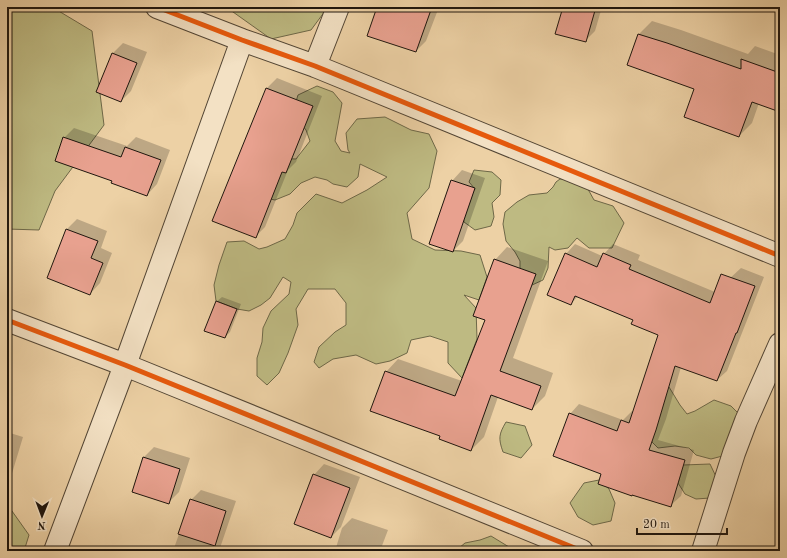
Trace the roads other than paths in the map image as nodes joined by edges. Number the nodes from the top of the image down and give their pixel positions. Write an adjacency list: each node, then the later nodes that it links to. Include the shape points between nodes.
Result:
1 (157, 7): 3 (street)
2 (338, 7): 4 (street)
3 (242, 40): 4 (street); 8 (street)
4 (315, 66): 5 (street)
5 (780, 256)
6 (7, 320): 8 (street)
7 (780, 344): 11 (street, via 734,453)
8 (125, 365): 9 (street); 10 (street)
9 (55, 551)
10 (582, 551)
11 (703, 551)

